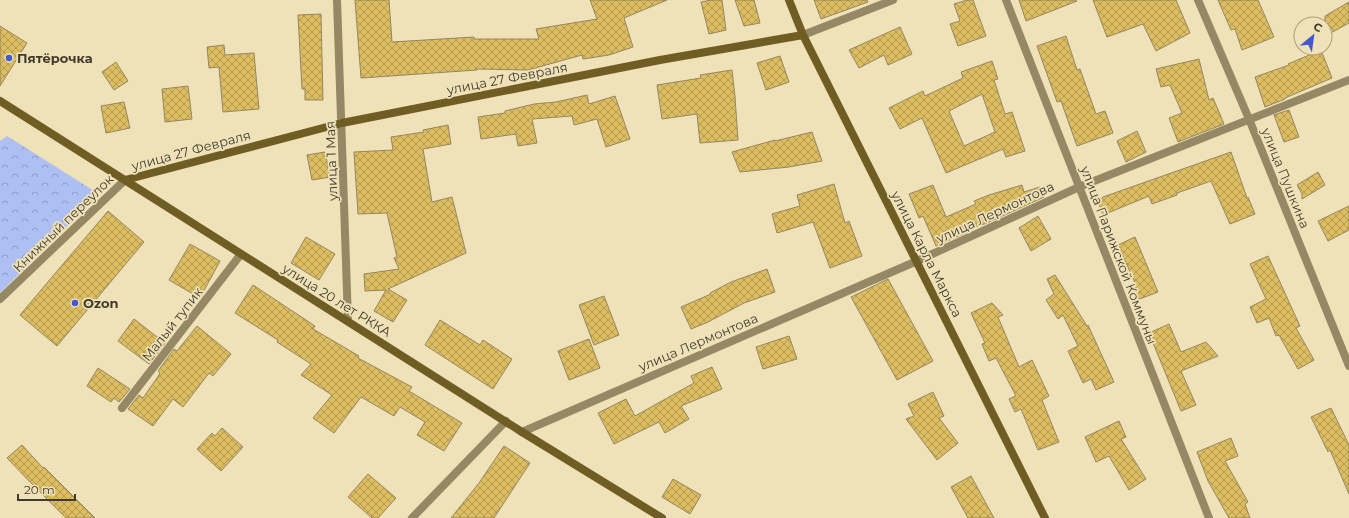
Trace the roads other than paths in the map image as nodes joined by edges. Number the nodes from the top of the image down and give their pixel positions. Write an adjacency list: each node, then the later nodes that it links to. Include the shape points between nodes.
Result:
1 (337, 0): 10 (street, улица 1 Мая)
2 (789, 0): 6 (street, улица Карла Маркса)
3 (893, 0): 6 (street, улица 27 Февраля)
4 (1006, 0): 12 (street, улица Парижской Коммуны)
5 (1198, 0): 9 (street, улица Пушкина)
6 (804, 35): 10 (street, улица 27 Февраля, via 660,60); 14 (street, улица Карла Маркса)
7 (1349, 80): 9 (street, улица Лермонтова)
8 (0, 101): 11 (street, улица 20 лет РККА)
9 (1249, 120): 12 (street, улица Лермонтова); 17 (street, улица Пушкина)
10 (342, 123): 11 (street, улица 27 Февраля); 16 (street, улица 1 Мая)
11 (125, 180): 13 (street, улица 20 лет РККА); 15 (street, Книжный переулок)
12 (1079, 187): 14 (street, улица Лермонтова); 24 (street, улица Парижской Коммуны)
13 (241, 254): 16 (street, улица 20 лет РККА); 18 (street, Малый тупик)
14 (917, 261): 20 (street, улица Лермонтова); 23 (street, улица Карла Маркса)
15 (0, 299)
16 (348, 321): 19 (street, улица 20 лет РККА)
17 (1349, 366)
18 (122, 408)
19 (506, 421): 20 (street, улица 20 лет РККА); 21 (street)
20 (522, 432): 22 (street, улица 20 лет РККА)
21 (412, 518)
22 (662, 518)
23 (1045, 518)
24 (1209, 518)

